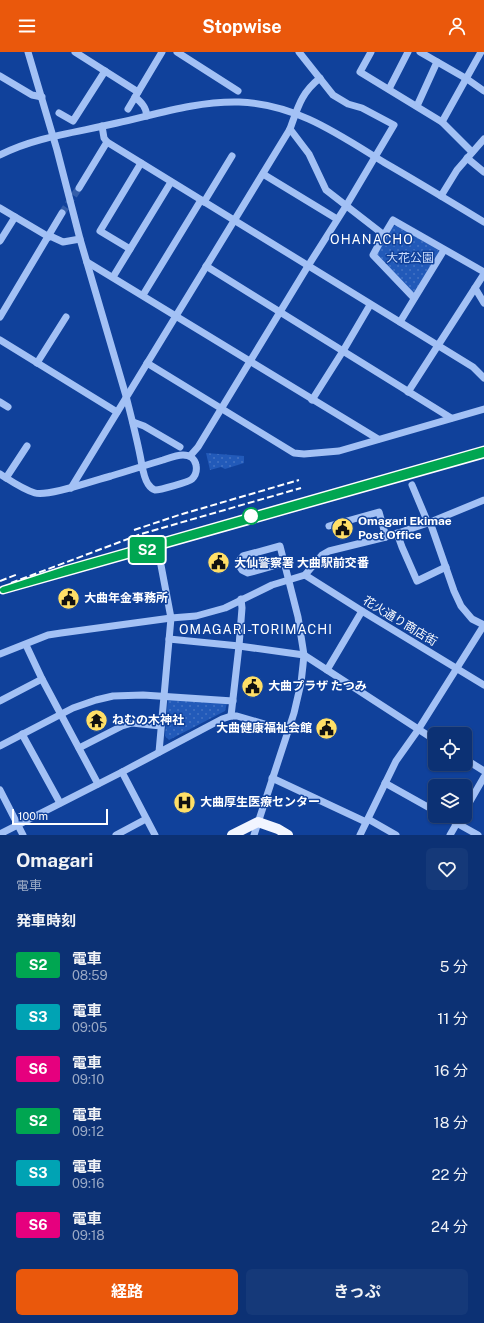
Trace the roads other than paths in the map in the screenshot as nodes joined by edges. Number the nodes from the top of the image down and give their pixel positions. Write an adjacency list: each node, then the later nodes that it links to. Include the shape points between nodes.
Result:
1 (28, 52): 19 (street)
2 (75, 52): 11 (street)
3 (162, 52): 18 (street)
4 (177, 52): 16 (street)
5 (299, 52): 13 (street)
6 (371, 52): 15 (street, via 360,72)
7 (408, 52): 15 (street)
8 (420, 52): 10 (street)
9 (481, 52): 14 (street)
10 (437, 62): 14 (street); 20 (street)
11 (105, 71): 18 (street); 22 (street, via 73,122)
12 (0, 76): 19 (street)
13 (320, 78): 23 (street, via 303,96); 34 (street, via 333,95 394,125)
14 (467, 79): 17 (street); 25 (street)
15 (389, 89): 20 (street)
16 (238, 91)
17 (484, 91)
18 (137, 94): 21 (street); 24 (street)
19 (42, 98): 28 (street)
20 (417, 106): 25 (street)
21 (128, 110)
22 (59, 113)
23 (296, 114): 24 (street, via 260,104 225,102); 27 (street); 34 (street, via 314,121)
24 (147, 116): 26 (street)
25 (442, 122): 32 (street)
26 (102, 126): 28 (street); 30 (street)
27 (290, 129): 37 (street); 42 (street, via 309,154 326,190)
28 (53, 137): 31 (street, via 12,148); 51 (street)
29 (484, 139): 32 (street)
30 (107, 142): 35 (street); 39 (street)
31 (0, 154)
32 (470, 155): 36 (street); 40 (street)
33 (232, 156): 41 (street)
34 (376, 157): 40 (street); 42 (street)
35 (141, 163): 38 (street); 53 (street, via 100,231)
36 (484, 172)
37 (263, 174): 46 (street); 47 (street)
38 (171, 182): 41 (street); 53 (street)
39 (79, 188)
40 (441, 196): 48 (street)
41 (203, 201): 47 (street); 61 (street)
42 (346, 206): 46 (street); 49 (street)
43 (0, 208): 45 (street)
44 (62, 213): 50 (street)
45 (15, 217): 50 (street); 52 (street)
46 (337, 219): 57 (street)
47 (234, 221): 56 (street); 57 (street)
48 (484, 222)
49 (384, 235): 54 (street, via 393,220); 62 (street, via 373,255)
50 (49, 236): 51 (street, via 63,242); 67 (street)
51 (80, 239): 55 (street)
52 (0, 241)
53 (130, 249): 59 (street)
54 (444, 250): 58 (street); 62 (street)
55 (88, 262): 59 (street); 78 (street)
56 (206, 266): 65 (street); 66 (street)
57 (308, 266): 64 (street); 65 (street)
58 (484, 273): 60 (street)
59 (114, 278): 61 (street)
60 (475, 288): 63 (street); 71 (street)
61 (142, 295): 66 (street)
62 (414, 298): 69 (street)
63 (484, 303)
64 (370, 305): 69 (street); 72 (street)
65 (281, 312): 72 (street); 73 (street)
66 (176, 316): 73 (street); 75 (street)
67 (0, 317)
68 (66, 317): 74 (street)
69 (400, 322): 71 (street)
70 (0, 340): 74 (street)
71 (437, 345): 76 (street, via 473,367); 77 (street)
72 (343, 351): 77 (street); 79 (street)
73 (250, 362): 79 (street); 82 (street)
74 (37, 363): 84 (street)
75 (147, 363): 78 (street); 82 (street)
76 (484, 378)
77 (408, 392): 85 (street)
78 (126, 396): 84 (street); 86 (street)
79 (312, 400): 87 (street)
80 (0, 402): 81 (street)
81 (8, 407)
82 (222, 408): 87 (street, via 294,453 339,451); 90 (street)
83 (484, 409): 85 (street)
84 (117, 412): 94 (street)
85 (451, 418): 87 (street)
86 (133, 422): 89 (street); 91 (street)
87 (378, 440)
88 (27, 446): 92 (street)
89 (180, 447)
90 (190, 456): 91 (street, via 179,455); 91 (street, via 194,459 197,469 191,480 155,490 147,483)
91 (143, 466): 94 (street)
92 (3, 476): 94 (street, via 36,494)
93 (412, 485): 96 (street)
94 (71, 488)
95 (484, 500): 96 (street)
96 (429, 523): 98 (street); 102 (street)
97 (329, 526): 99 (street, via 379,512)
98 (397, 533): 99 (street); 102 (street, via 416,581)
99 (386, 537): 103 (street, via 329,551 322,555)
100 (160, 560): 107 (street)
101 (284, 563): 101 (street, via 248,572 242,570 239,564 241,558 246,555 280,546); 104 (street)
102 (446, 568): 108 (street, via 461,606 472,619)
103 (305, 575): 104 (street); 106 (street, 花火通り商店街)
104 (288, 579): 105 (street); 113 (street)
105 (241, 599): 107 (street, via 225,608 196,616); 111 (street)
106 (362, 611): 114 (street, 花火通り商店街); 115 (street)
107 (171, 618): 109 (street); 110 (street, via 48,635)
108 (484, 625): 114 (street)
109 (169, 639): 111 (street); 118 (street)
110 (26, 645): 112 (street); 116 (street)
111 (239, 646): 113 (street); 120 (street)
112 (0, 654)
113 (304, 655): 115 (street); 124 (street, via 301,683)
114 (457, 669): 117 (street, 花火通り商店街); 125 (street)
115 (327, 670): 125 (street)
116 (42, 679): 119 (street); 121 (street)
117 (484, 685)
118 (164, 696): 120 (street); 121 (street, via 113,696 82,704); 123 (street)
119 (0, 701)
120 (233, 701): 122 (street)
121 (61, 713): 126 (street); 129 (street)
122 (231, 716): 124 (street); 130 (street)
123 (161, 726): 129 (street, via 132,723); 130 (street)
124 (288, 730): 135 (street)
125 (418, 730): 127 (street); 136 (street, via 396,761)
126 (22, 734): 128 (street); 140 (street)
127 (428, 736)
128 (0, 746)
129 (79, 748): 137 (street)
130 (159, 752): 133 (street)
131 (472, 763): 132 (street)
132 (484, 771)
133 (122, 772): 137 (street); 142 (street)
134 (484, 777): 139 (street)
135 (272, 778): 143 (street); 144 (street)
136 (385, 783): 141 (street); 143 (street)
137 (98, 784): 140 (street)
138 (0, 790): 145 (street)
139 (472, 798)
140 (60, 803): 145 (street)
141 (428, 807)
142 (146, 818): 149 (street); 150 (street)
143 (367, 821): 154 (street); 155 (street)
144 (258, 822): 151 (main road); 152 (street); 153 (main road)
145 (18, 824): 147 (street); 148 (street)
146 (457, 824): 156 (street); 157 (street)
147 (0, 834)
148 (23, 835)
149 (116, 835)
150 (155, 835)
151 (232, 835)
152 (254, 835)
153 (288, 835)
154 (360, 835)
155 (396, 835)
156 (450, 835)
157 (478, 835)

